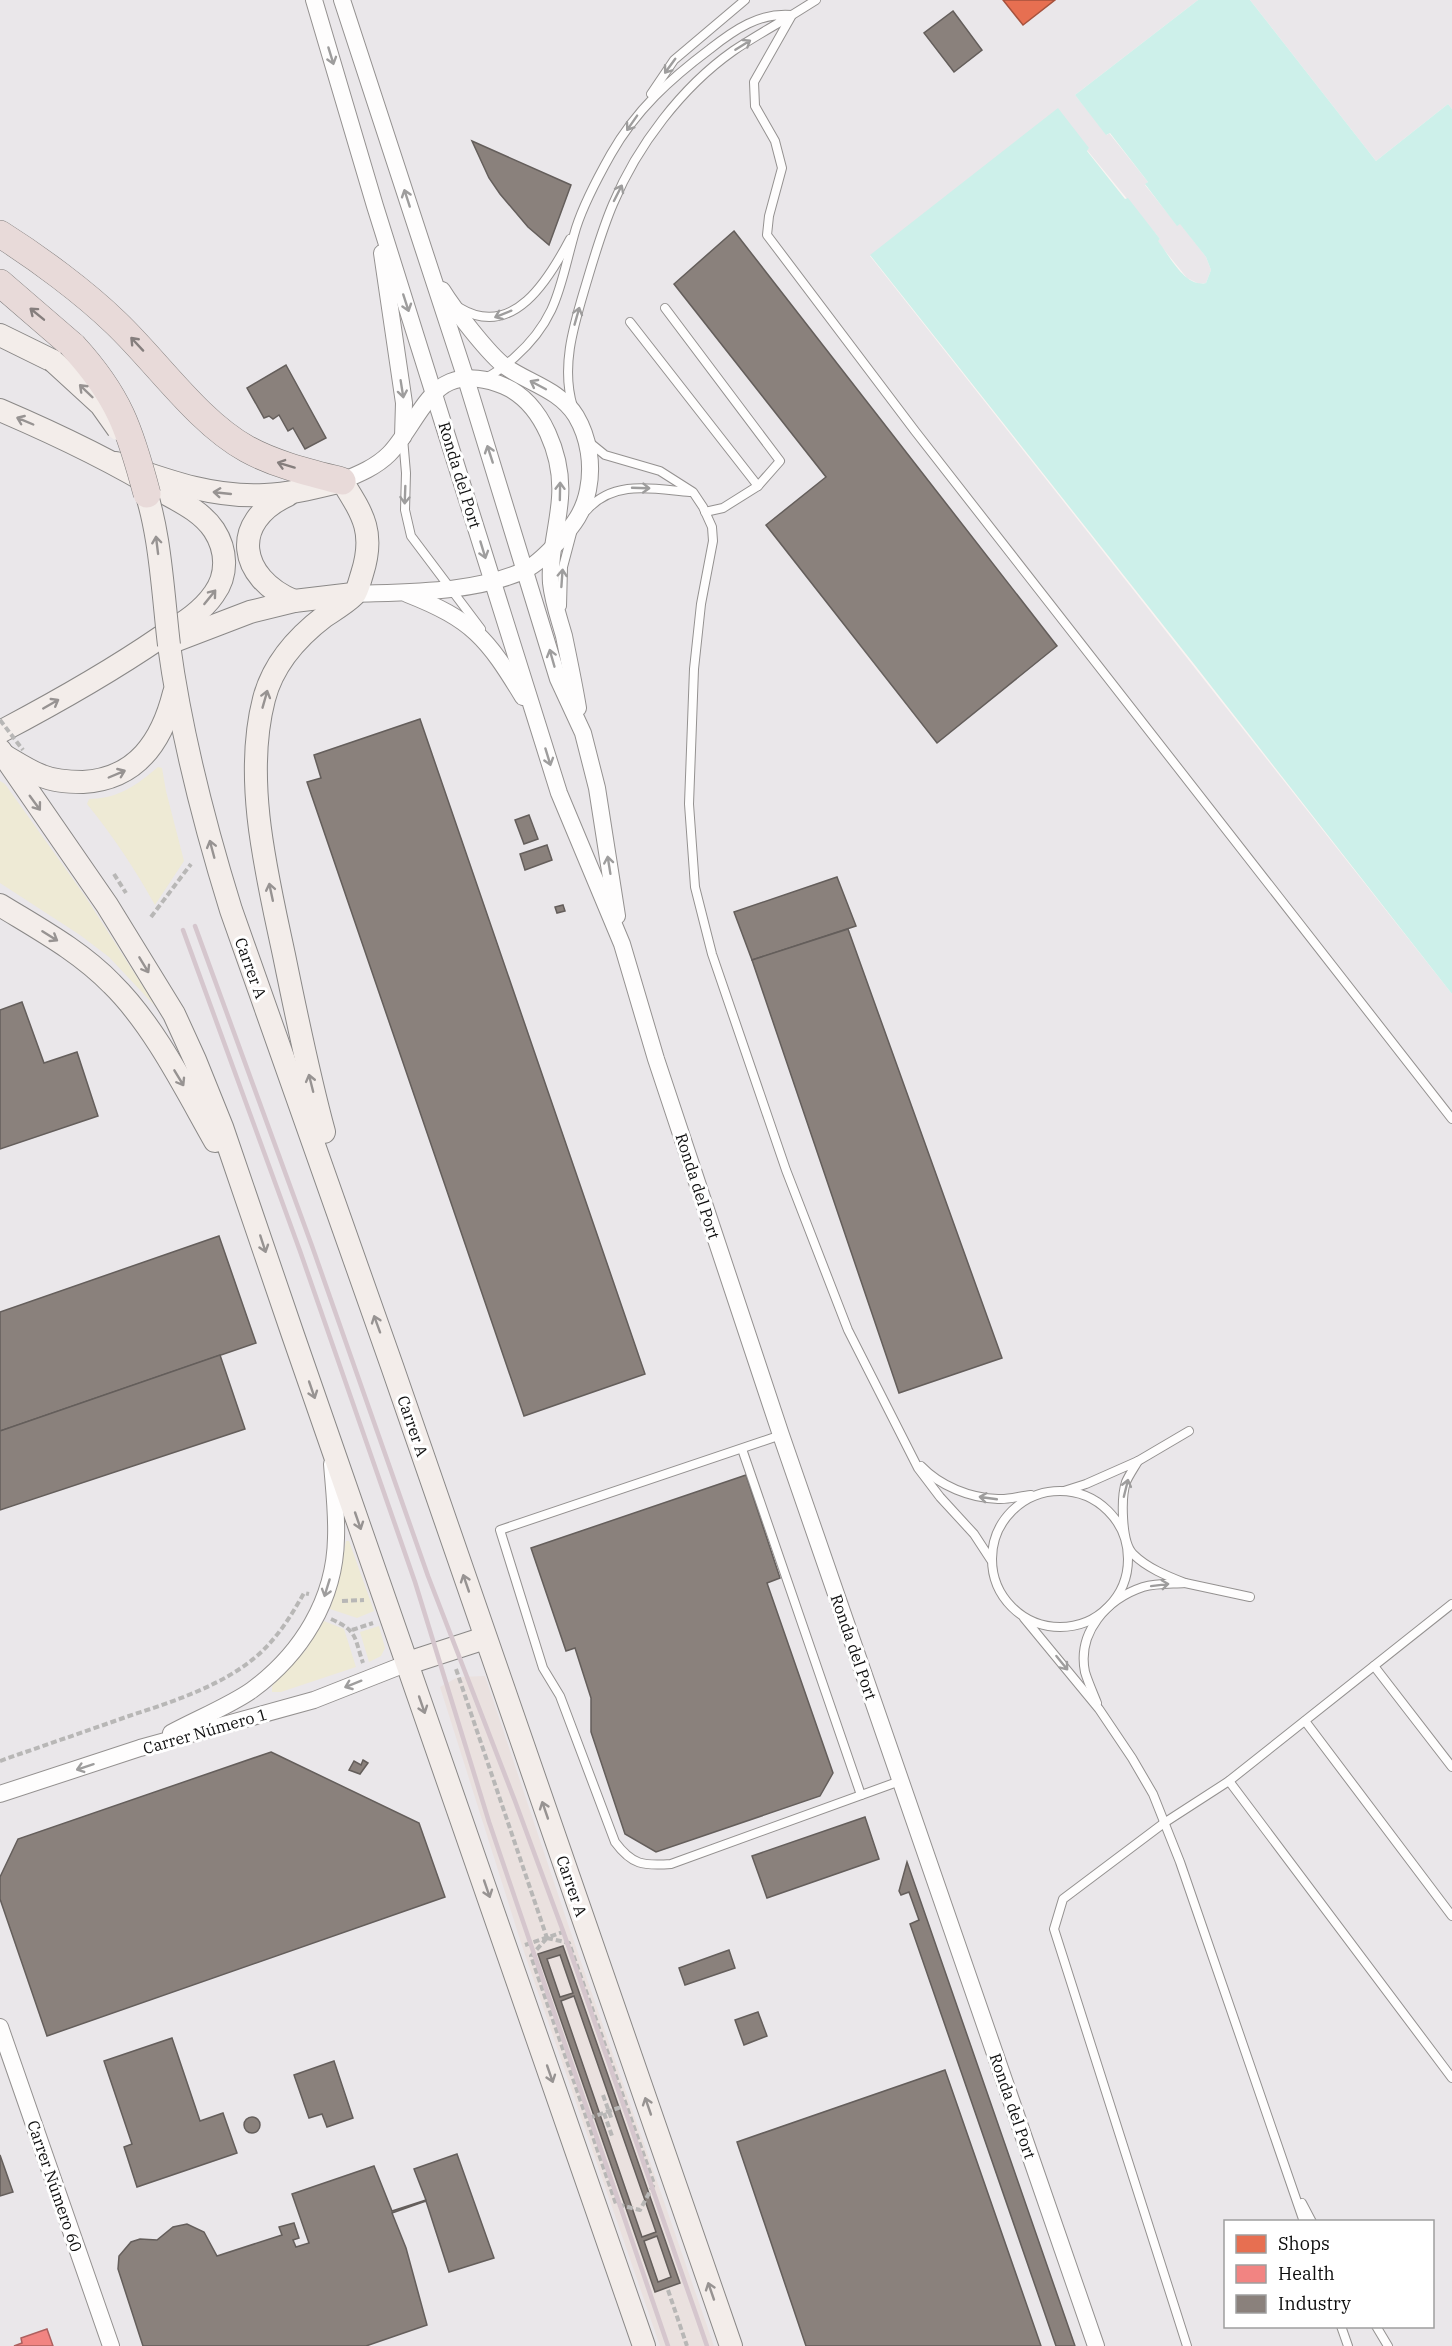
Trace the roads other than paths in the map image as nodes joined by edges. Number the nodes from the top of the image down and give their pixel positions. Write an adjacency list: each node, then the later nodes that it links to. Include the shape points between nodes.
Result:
1 (314, 0): 7 (street, Ronda del Port, one-way to 7)
2 (342, 0): 10 (street, Ronda del Port, one-way to 2)
3 (746, 0): 6 (lane, one-way to 6, via 674,60)
4 (816, 0): 5 (lane)
5 (792, 15): 6 (lane, via 764,16 742,27 689,64); 21 (lane, one-way to 5, via 568,378 574,327 597,247 627,175 660,125 702,78 732,52); 48 (lane, via 754,82 755,106 775,141 782,168 767,235 915,431)
6 (644, 105): 8 (lane, one-way to 8, via 612,153)
7 (375, 206): 19 (street, Ronda del Port, one-way to 19); 22 (street, one-way to 22, via 404,403)
8 (577, 226): 12 (lane, one-way to 12, via 547,279 519,306 483,318); 17 (lane, via 553,310 541,329)
9 (0, 234): 25 (highway, one-way to 9, via 267,459 227,435 115,321)
10 (425, 254): 12 (street); 18 (street, Ronda del Port)
11 (0, 283): 16 (highway, one-way to 11, via 53,327)
12 (450, 301): 17 (street)
13 (665, 308): 26 (lane, via 780,462)
14 (630, 322): 26 (lane)
15 (0, 335): 16 (main road)
16 (63, 354): 29 (highway, one-way to 16, bridge, via 135,447 112,394 94,369)
17 (505, 366): 18 (lane, via 494,374); 21 (street, one-way to 17, via 559,397)
18 (474, 379): 19 (street, via 449,382); 32 (street, one-way to 18, via 560,498 559,471 552,445 526,402 509,388); 33 (street, Ronda del Port, one-way to 18)
19 (434, 394): 22 (street); 34 (street, Ronda del Port, one-way to 34)
20 (0, 410): 24 (main road, one-way to 20)
21 (576, 415): 23 (street)
22 (403, 437): 25 (street, via 377,465); 35 (lane, one-way to 35, via 407,524 411,536)
23 (584, 437): 28 (lane, via 605,455 660,471); 31 (street, via 589,451 590,481)
24 (116, 463): 27 (main road, one-way to 24, via 219,493 177,484); 41 (main road, one-way to 24, via 191,617 214,594 225,566 219,540 207,521)
25 (342, 481): 27 (main road); 37 (main road, via 362,516 369,542)
26 (758, 486): 30 (lane, via 723,508)
27 (295, 492): 38 (main road, via 264,510 249,533 248,544 253,568 260,577 277,594)
28 (693, 492): 30 (lane); 31 (lane, one-way to 28, via 599,498 629,488)
29 (147, 494): 42 (main road, Carrer A, one-way to 29, bridge)
30 (705, 512): 55 (lane, via 713,541 694,669 690,804 695,887 712,954 786,1170 848,1330)
31 (575, 524): 32 (street); 39 (lane, one-way to 31, via 562,574)
32 (552, 549): 33 (street); 39 (street, via 553,602)
33 (526, 570): 34 (street); 44 (street, Ronda del Port, one-way to 33, via 558,679)
34 (493, 581): 35 (street); 43 (street, Ronda del Port)
35 (448, 589): 36 (street); 40 (lane, via 485,634)
36 (401, 592): 37 (street); 40 (street, via 452,613 476,631)
37 (355, 594): 38 (main road); 50 (main road, one-way to 37, via 303,1053 266,868 257,762 260,718 279,664 304,633)
38 (294, 600): 41 (main road, via 249,612)
39 (563, 633): 44 (street)
40 (498, 657): 43 (street)
41 (131, 658): 45 (main road, one-way to 41)
42 (175, 688): 45 (main road, one-way to 42, via 43,777 86,782 114,776 146,753 167,718); 50 (main road, Carrer A, one-way to 42, via 227,898)
43 (537, 720): 47 (street, Ronda del Port, one-way to 47, via 559,793)
44 (583, 733): 47 (street, Ronda del Port, one-way to 44, via 597,788)
45 (7, 747): 49 (main road, one-way to 49, via 20,783 107,905 174,1014)
46 (0, 905): 49 (main road, one-way to 49, via 85,960 133,1006)
47 (622, 944): 52 (street, Ronda del Port, via 656,1059)
48 (1452, 1119)
49 (248, 1197): 53 (main road, one-way to 53)
50 (362, 1282): 66 (main road, Carrer A, one-way to 50)
51 (1189, 1431): 56 (lane)
52 (781, 1435): 54 (lane); 73 (street, Ronda del Port)
53 (332, 1446): 67 (main road, one-way to 67); 71 (street, Carrer Número 1, one-way to 71, via 336,1539 333,1569 308,1634 251,1691)
54 (742, 1449): 76 (lane); 76 (lane, via 500,1530 543,1668 560,1696 615,1842 635,1862 649,1866 671,1864)
55 (908, 1452): 58 (lane, one-way to 55, via 999,1499 975,1496 938,1480); 60 (lane)
56 (1138, 1461): 57 (lane); 59 (lane, one-way to 56, via 1123,1496)
57 (1064, 1491): 58 (lane); 59 (lane, via 1086,1496 1105,1508 1119,1525)
58 (1042, 1493): 60 (lane, via 1021,1502 1005,1518 994,1538)
59 (1127, 1546): 61 (lane, via 1159,1573); 64 (lane, via 1128,1568 1121,1590)
60 (991, 1560): 65 (lane, via 995,1583 1007,1603)
61 (1185, 1583): 62 (lane); 64 (lane, one-way to 61, via 1143,1588)
62 (1251, 1597)
63 (1452, 1604): 68 (lane)
64 (1107, 1608): 65 (lane, via 1089,1621 1068,1627 1045,1626); 69 (lane, via 1088,1633 1085,1650 1085,1671)
65 (1024, 1618): 69 (lane, one-way to 69)
66 (485, 1638): 67 (main road); 88 (main road, Carrer A, one-way to 66)
67 (408, 1663): 71 (street, Carrer Número 1, one-way to 71, via 314,1700); 87 (main road, one-way to 87)
68 (1374, 1666): 70 (lane); 72 (lane)
69 (1099, 1708): 77 (lane, via 1153,1794)
70 (1305, 1721): 74 (lane); 78 (lane)
71 (140, 1748): 75 (street, Carrer Número 1, one-way to 75)
72 (1452, 1767)
73 (900, 1781): 76 (lane); 89 (street, Ronda del Port)
74 (1229, 1781): 77 (lane); 80 (lane)
75 (0, 1794)
76 (861, 1795)
77 (1164, 1823): 81 (lane); 90 (lane, via 1063,1899 1054,1929)
78 (1452, 1916)
79 (0, 2027): 86 (street, Carrer Número 60)
80 (1452, 2078)
81 (1288, 2177): 82 (lane); 83 (lane)
82 (1303, 2220)
83 (1311, 2220)
84 (1342, 2328): 91 (lane)
85 (1377, 2328): 92 (lane)
86 (111, 2346)
87 (644, 2346)
88 (731, 2346)
89 (1096, 2346)
90 (1187, 2346)
91 (1348, 2346)
92 (1388, 2346)

